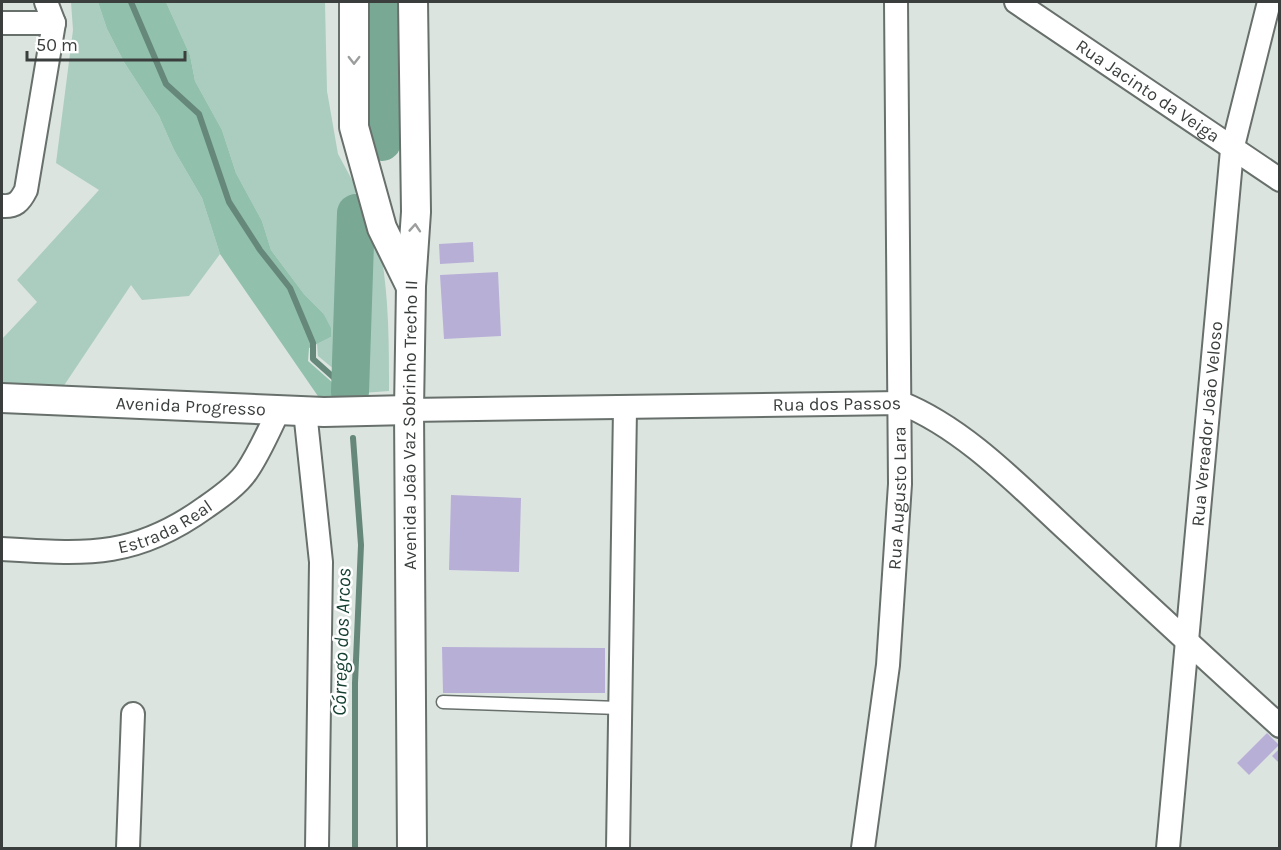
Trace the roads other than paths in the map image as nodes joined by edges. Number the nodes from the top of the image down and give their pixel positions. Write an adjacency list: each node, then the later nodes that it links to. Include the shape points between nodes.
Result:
1 (46, 2): 8 (street)
2 (354, 2): 11 (street, one-way to 11, via 354,127)
3 (413, 2): 10 (street, Avenida João Vaz Sobrinho Trecho II)
4 (896, 2): 16 (street, Rua Augusto Lara)
5 (1016, 2): 9 (street, Rua Jacinto da Veiga)
6 (1269, 2): 9 (street, Rua Vereador João Veloso)
7 (2, 23): 8 (street)
8 (54, 24): 13 (street, via 26,190 22,198)
9 (1232, 150): 12 (street, Rua Jacinto da Veiga); 22 (street, Rua Vereador João Veloso)
10 (414, 162): 11 (street, via 400,174 386,177 370,172); 14 (street, Avenida João Vaz Sobrinho Trecho II, one-way to 10, via 416,212)
11 (364, 165): 14 (street, via 382,228)
12 (1280, 180)
13 (6, 206)
14 (411, 286): 18 (street, Avenida João Vaz Sobrinho Trecho II)
15 (2, 398): 19 (street, Avenida Progresso)
16 (901, 403): 17 (street, Rua dos Passos); 22 (street, Rua dos Passos, via 952,429); 31 (street, Rua Augusto Lara, via 900,484 888,665)
17 (625, 409): 18 (street, Rua dos Passos); 24 (street)
18 (409, 410): 20 (street, Rua dos Passos); 29 (street, Avenida João Vaz Sobrinho Trecho II)
19 (302, 411): 20 (street, Avenida Progresso); 21 (street, Estrada Real, via 246,473 214,501 158,536 128,547 99,551); 28 (street, via 321,562)
20 (379, 411)
21 (2, 549)
22 (1186, 640): 26 (street, Rua dos Passos); 32 (street, Rua Vereador João Veloso)
23 (443, 702): 24 (lane)
24 (619, 708): 30 (street)
25 (133, 714): 27 (street)
26 (1279, 725)
27 (128, 849)
28 (316, 849)
29 (411, 849)
30 (618, 849)
31 (863, 849)
32 (1168, 849)

